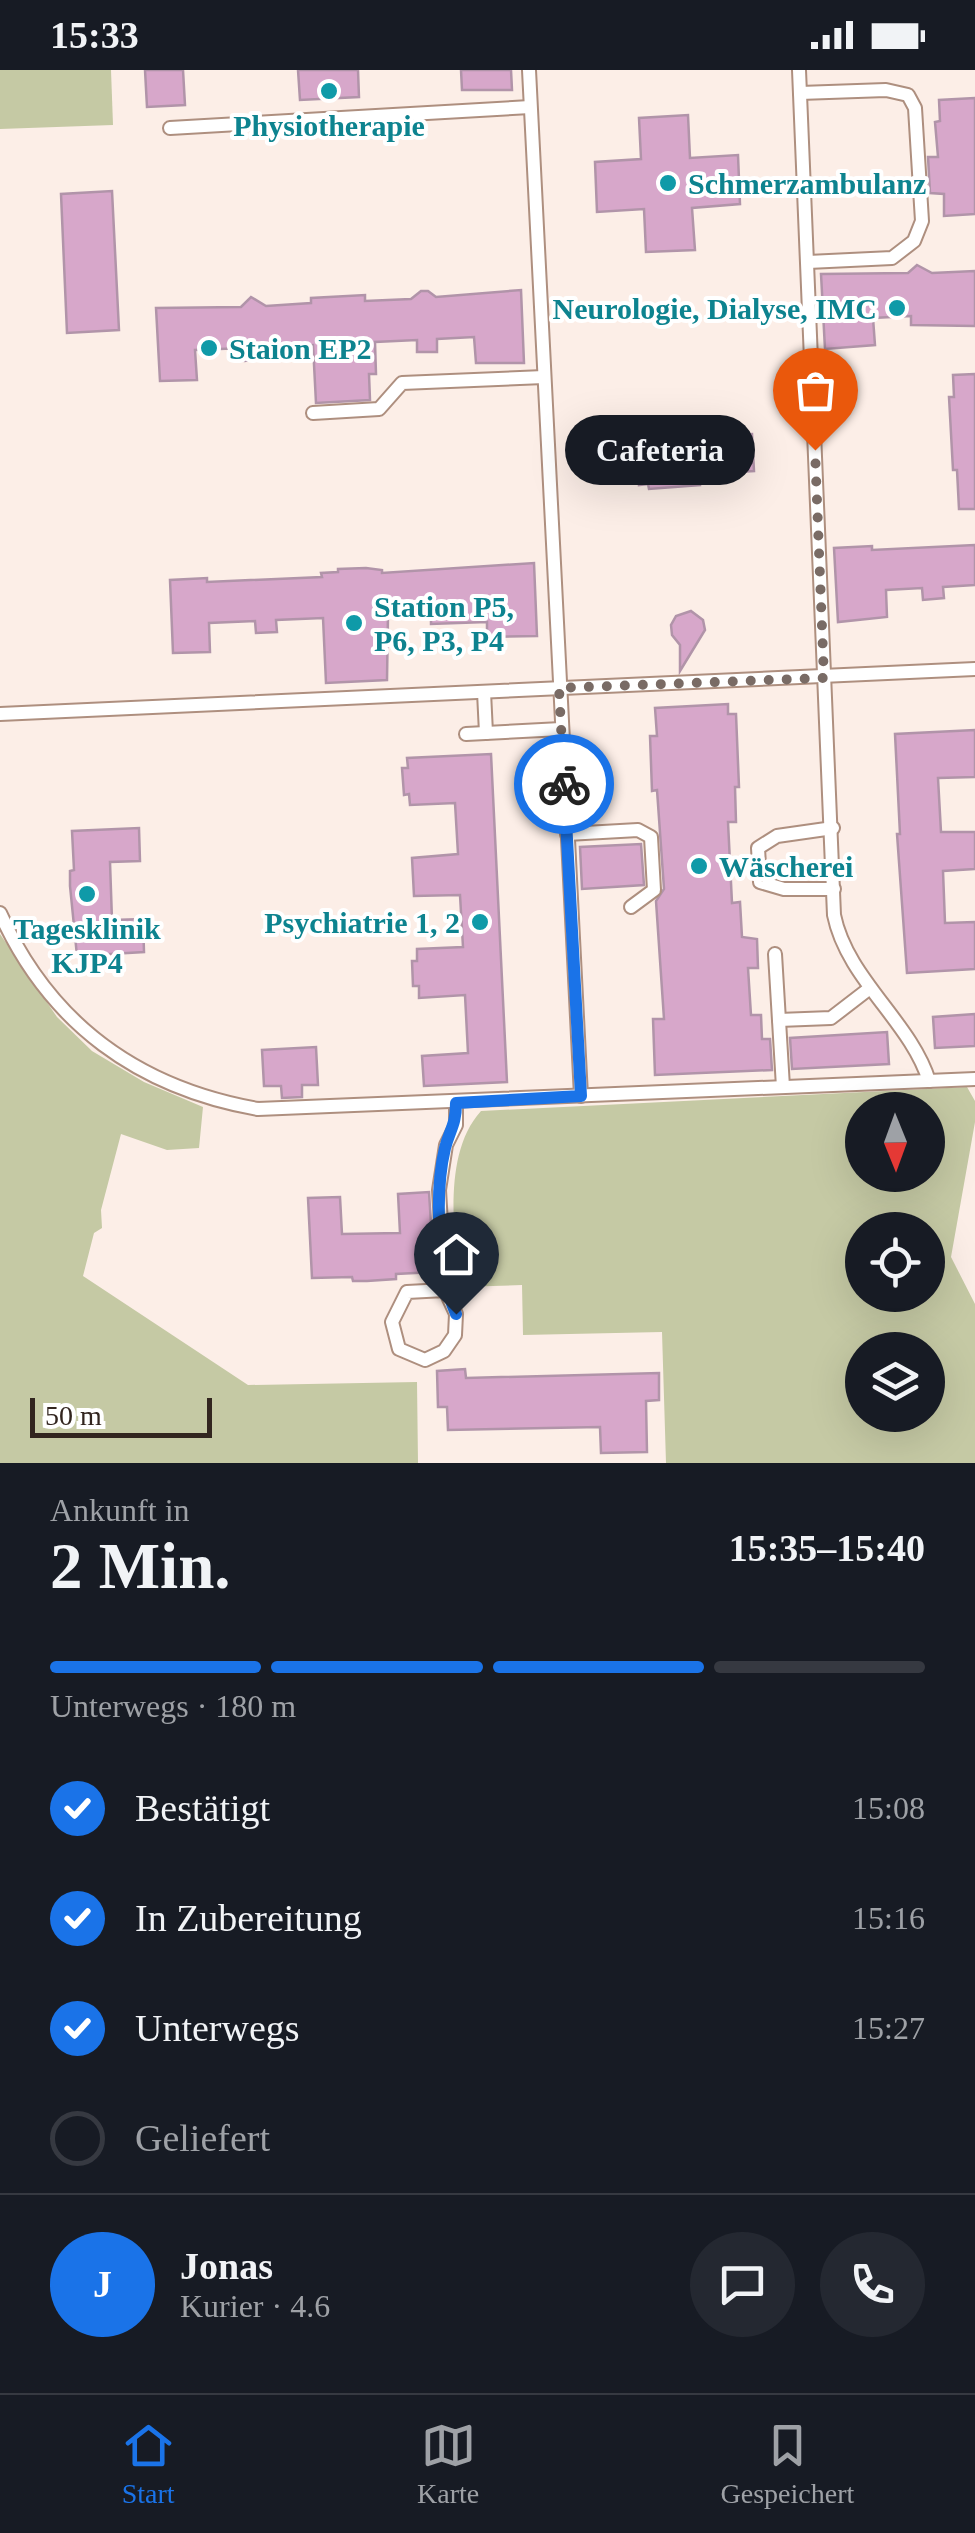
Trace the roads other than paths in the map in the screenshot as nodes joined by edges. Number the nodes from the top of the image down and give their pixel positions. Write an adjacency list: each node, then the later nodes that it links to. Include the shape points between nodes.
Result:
1 (529, 70): 4 (lane)
2 (799, 70): 3 (lane)
3 (800, 94): 6 (lane); 6 (lane, via 908,95 915,108 922,221 914,241 892,258)
4 (530, 107): 5 (lane); 7 (lane)
5 (170, 128)
6 (808, 262): 10 (lane)
7 (544, 377): 8 (lane, via 402,384 379,410); 11 (lane)
8 (313, 412)
9 (975, 669): 10 (lane)
10 (824, 678): 11 (lane); 17 (lane)
11 (559, 688): 12 (lane); 14 (lane)
12 (484, 692): 13 (lane); 15 (lane)
13 (0, 714)
14 (562, 729): 15 (lane); 18 (lane)
15 (486, 733): 16 (lane)
16 (466, 734)
17 (832, 828): 19 (lane); 19 (lane, via 777,836 758,848 760,882)
18 (567, 834): 20 (lane, via 638,830 652,837 654,890); 28 (lane)
19 (834, 889): 23 (lane, via 838,934)
20 (631, 907)
21 (0, 914): 29 (lane, via 62,1012 95,1041 160,1080 214,1102 258,1109)
22 (775, 954): 24 (lane)
23 (870, 988): 24 (lane, via 832,1018); 26 (lane)
24 (779, 1020): 27 (lane)
25 (975, 1079): 26 (lane)
26 (929, 1081): 27 (lane)
27 (783, 1088): 28 (lane)
28 (581, 1096): 29 (lane)
29 (456, 1103): 30 (lane, via 439,1190)
30 (446, 1290): 30 (lane, via 456,1314 455,1335 444,1351 425,1360 399,1349 392,1322 407,1292)

